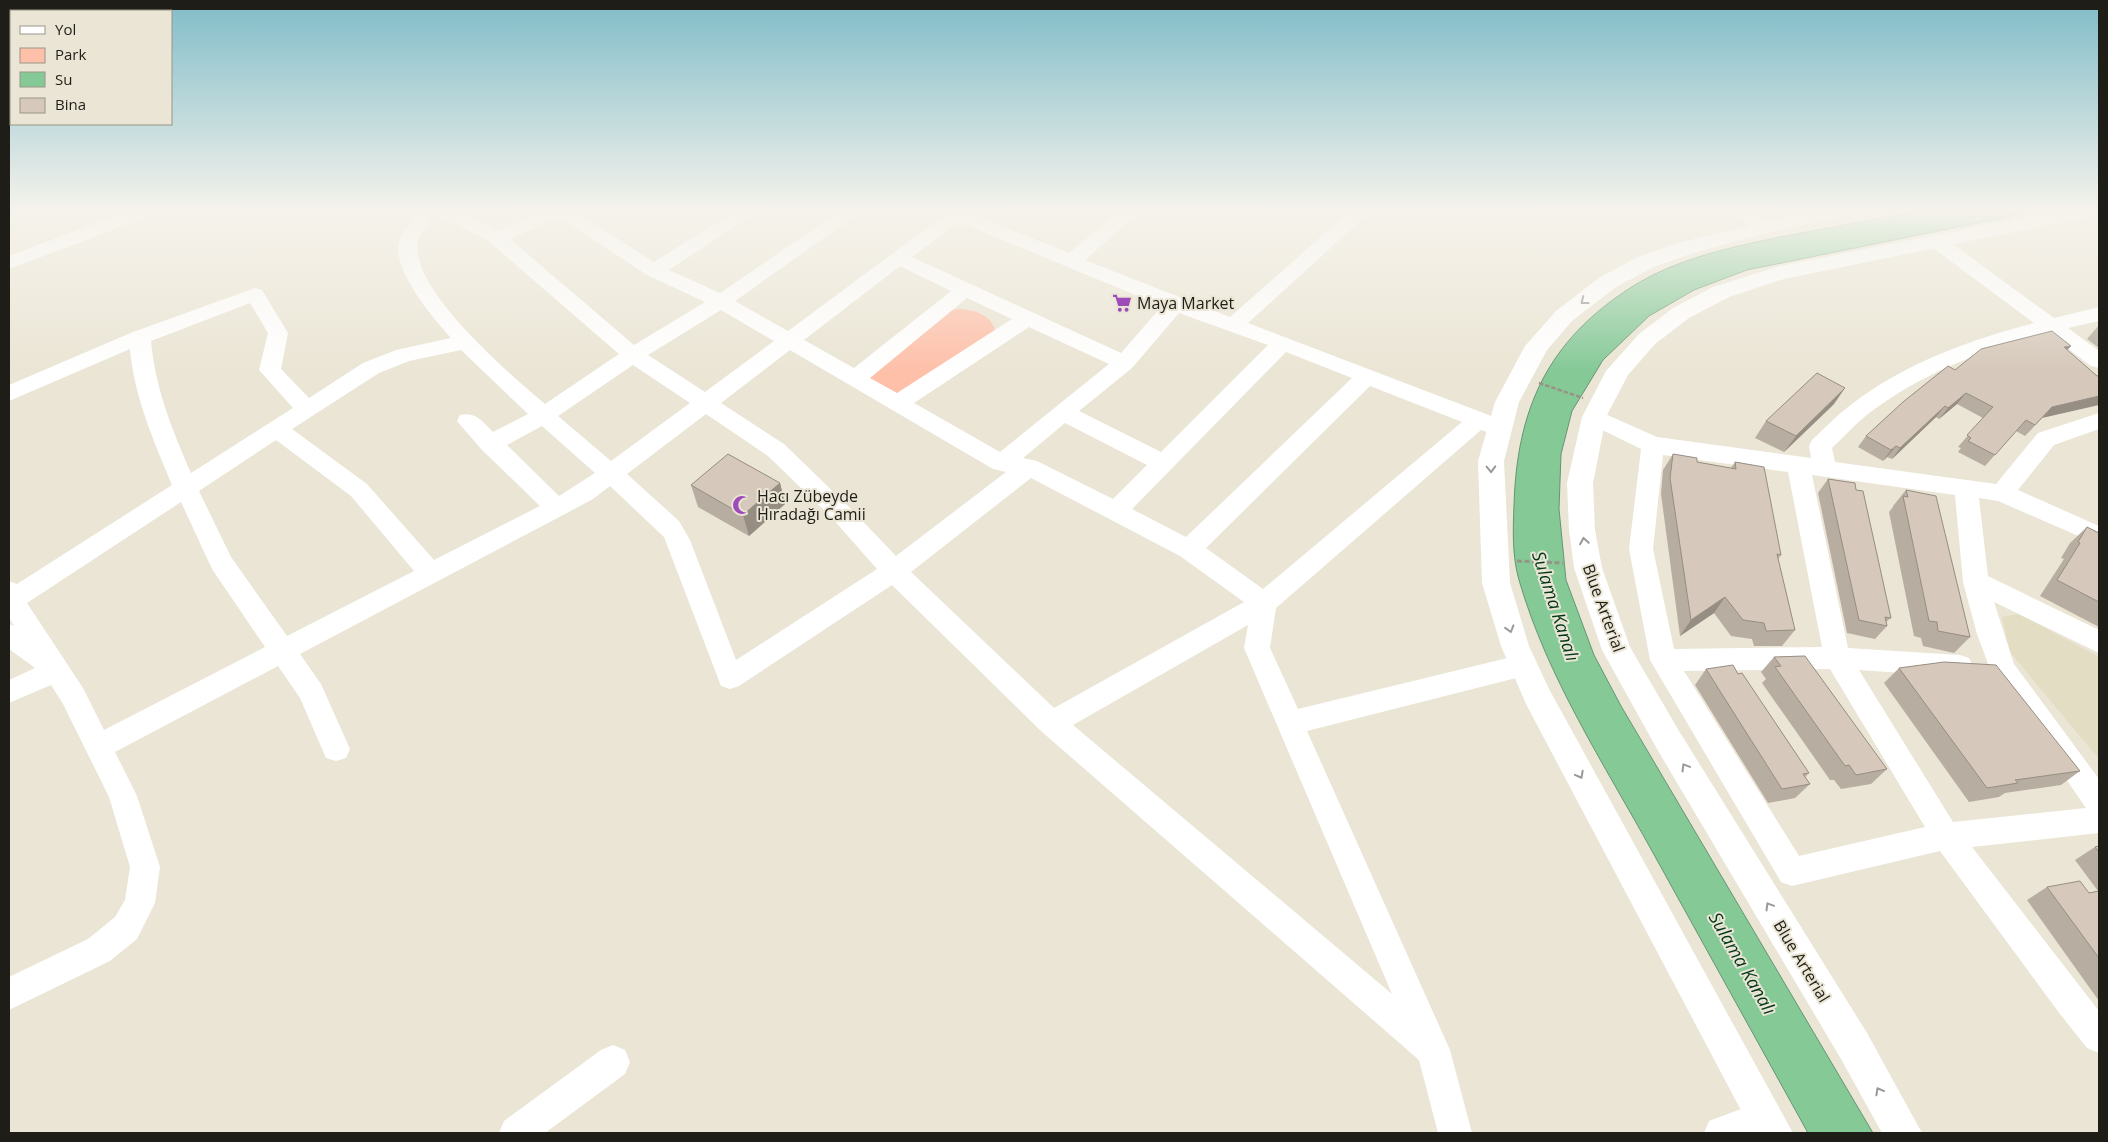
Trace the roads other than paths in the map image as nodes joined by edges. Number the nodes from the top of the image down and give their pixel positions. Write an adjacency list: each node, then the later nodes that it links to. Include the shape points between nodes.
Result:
1 (410, 264): 23 (street, via 420,287)
2 (527, 264): 25 (street)
3 (644, 264): 13 (street)
4 (665, 264): 13 (street)
5 (774, 264): 15 (street)
6 (890, 264): 22 (street)
7 (912, 264): 14 (street)
8 (1080, 264): 16 (street)
9 (1302, 264): 19 (street)
10 (1642, 264): 39 (main road, one-way to 39, via 1608,282 1564,316 1537,346 1507,402)
11 (1822, 264): 33 (main road, Blue Arterial, via 1780,273 1721,292 1681,314 1647,339 1618,371)
12 (1967, 264): 20 (street)
13 (654, 271): 15 (street)
14 (966, 289): 18 (street); 29 (street)
15 (721, 301): 22 (street); 25 (street)
16 (1175, 304): 19 (street); 27 (street)
17 (2099, 314): 20 (street)
18 (1028, 318): 27 (street); 32 (street)
19 (1233, 325): 24 (street)
20 (2048, 325): 26 (street); 47 (street, via 1970,348 1912,374 1864,406 1820,446)
21 (140, 337): 30 (street); 34 (street, via 255,294 278,333 270,370); 50 (street, via 143,372 163,436)
22 (788, 341): 29 (street); 31 (street)
23 (466, 342): 34 (street, via 404,355 371,368); 36 (street)
24 (1283, 343): 28 (street); 44 (street)
25 (633, 355): 31 (street); 36 (street)
26 (2099, 361)
27 (1124, 363): 35 (street)
28 (1366, 376): 39 (street); 55 (street)
29 (855, 379): 32 (street)
30 (9, 394)
31 (705, 404): 48 (street); 56 (street, via 776,450 840,512)
32 (897, 404): 43 (street)
33 (1592, 408): 42 (street); 85 (main road, Blue Arterial, one-way to 33, via 1617,650 1588,568 1582,530 1580,483)
34 (307, 409): 40 (street)
35 (1063, 413): 43 (street); 44 (street)
36 (543, 416): 41 (street); 48 (street)
37 (2099, 421): 51 (street, via 2046,439)
38 (468, 422): 41 (street)
39 (1488, 425): 60 (street); 66 (main road, one-way to 66, via 1496,583)
40 (276, 429): 50 (street); 57 (street, via 359,490)
41 (490, 444): 52 (street)
42 (1653, 444): 45 (street); 65 (street, via 1641,549)
43 (1002, 463): 46 (street)
44 (1163, 463): 53 (street)
45 (1798, 465): 47 (street); 64 (street)
46 (1029, 467): 53 (street); 56 (street)
47 (1825, 469): 49 (street)
48 (612, 474): 52 (street); 56 (street, via 672,529 730,678)
49 (1966, 488): 51 (street); 58 (street)
50 (186, 489): 59 (street); 63 (street, via 221,562)
51 (2002, 493): 54 (street)
52 (557, 508): 57 (street)
53 (1116, 511): 55 (street)
54 (2099, 536)
55 (1189, 549): 60 (street)
56 (894, 572): 70 (street)
57 (431, 574): 63 (street)
58 (1976, 582): 62 (street); 67 (street)
59 (10, 595): 68 (street)
60 (1264, 603): 70 (street); 71 (street, via 1257,648)
61 (9, 635): 68 (street)
62 (2099, 642)
63 (282, 651): 72 (street); 73 (street, via 311,692)
64 (1837, 658): 65 (street); 67 (street); 76 (street)
65 (1663, 660): 76 (street, via 1792,872)
66 (1524, 665): 71 (street); 81 (main road, one-way to 81, via 1537,695)
67 (2002, 669): 74 (street)
68 (56, 670): 69 (street); 72 (street)
69 (9, 692)
70 (1051, 723): 79 (street)
71 (1290, 723): 79 (street)
72 (98, 747): 77 (street, via 123,796 144,867 140,903 126,928 99,950)
73 (336, 749)
74 (2099, 802)
75 (2099, 820): 76 (street)
76 (1946, 836): 78 (street)
77 (9, 994)
78 (2099, 1036)
79 (1433, 1050): 83 (street)
80 (613, 1062): 82 (street)
81 (1769, 1125): 84 (street)
82 (516, 1133)
83 (1455, 1133)
84 (1721, 1133)
85 (1903, 1133)

